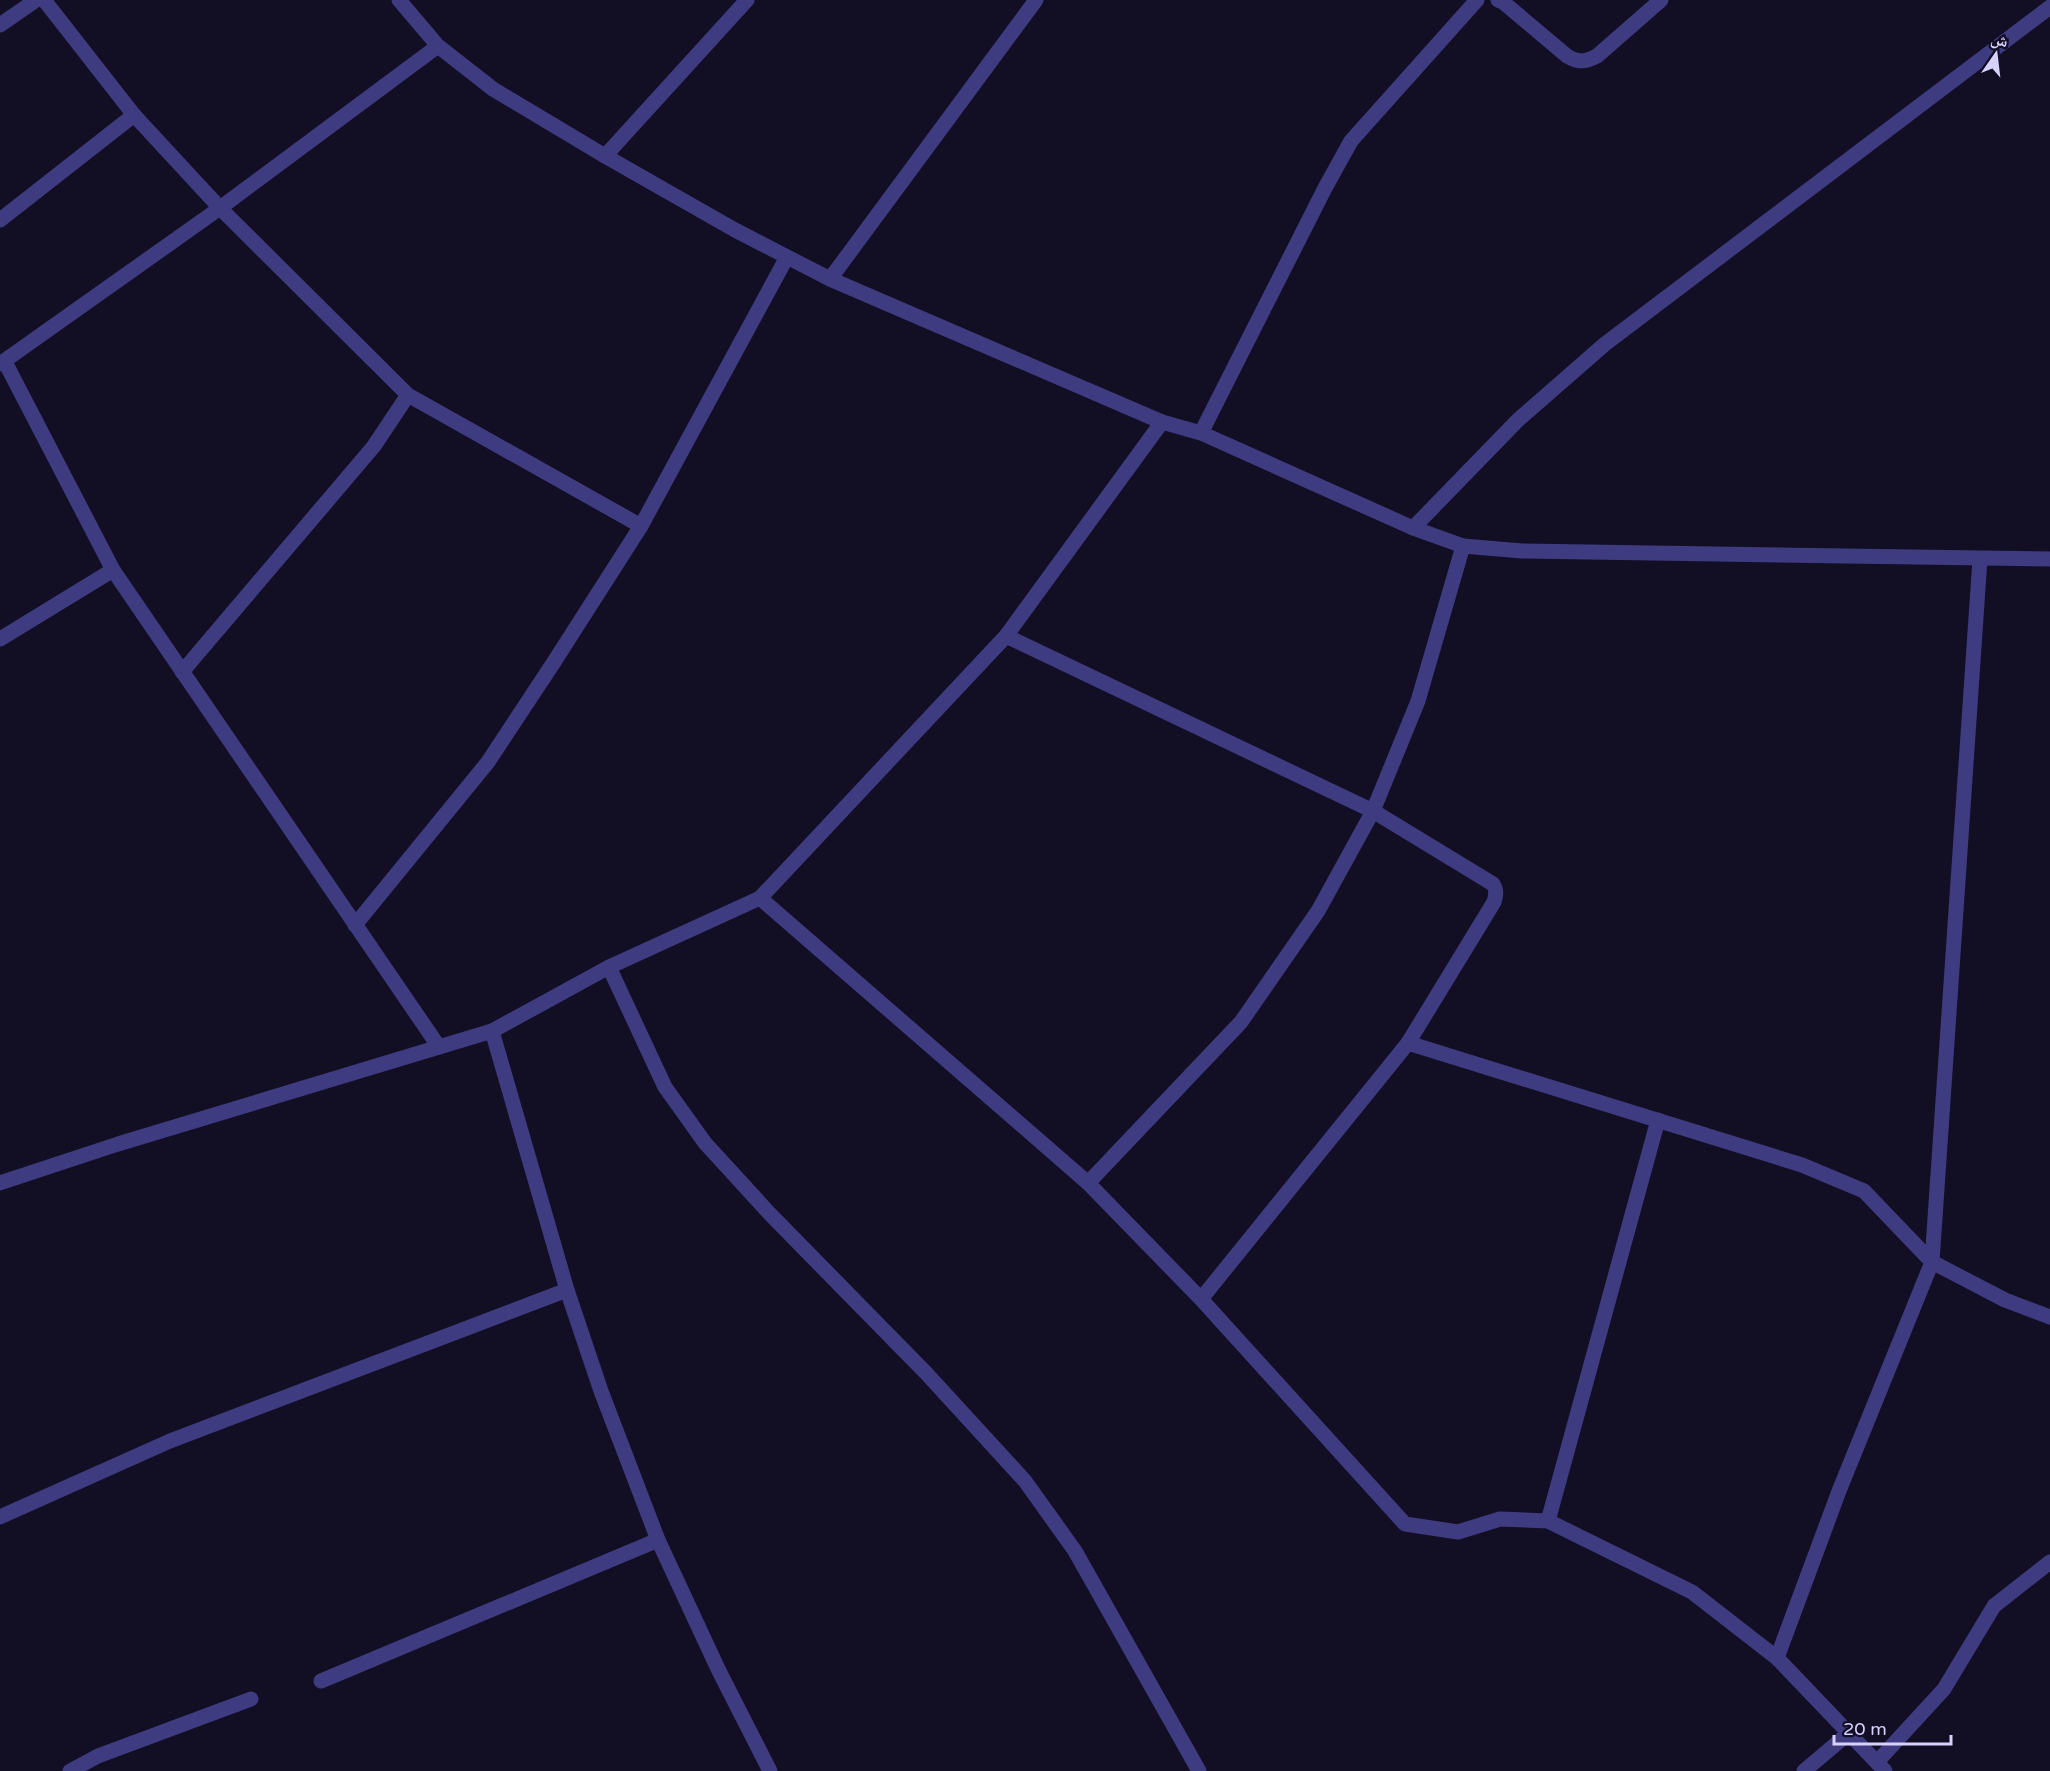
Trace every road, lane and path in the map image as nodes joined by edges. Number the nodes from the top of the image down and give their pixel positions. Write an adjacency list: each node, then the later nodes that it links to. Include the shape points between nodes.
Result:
1 (36, 0): 10 (street)
2 (44, 0): 12 (street)
3 (399, 0): 11 (street)
4 (747, 0): 13 (street)
5 (1036, 0): 17 (street)
6 (1477, 0): 21 (street, via 1351,141)
7 (1498, 0): 8 (street, via 1577,62 1597,56)
8 (1661, 0)
9 (2050, 7): 23 (street, via 1605,344 1518,420)
10 (0, 25)
11 (438, 46): 13 (street, via 493,89); 14 (street)
12 (134, 115): 14 (street); 15 (street)
13 (605, 156): 16 (street)
14 (220, 208): 18 (street); 19 (street)
15 (0, 220)
16 (786, 257): 17 (street); 22 (street)
17 (830, 279): 20 (street)
18 (2, 363): 27 (street)
19 (408, 395): 22 (street); 30 (street, via 374,446)
20 (1162, 422): 21 (street); 28 (street)
21 (1201, 433): 23 (street)
22 (641, 526): 33 (street, via 488,762)
23 (1413, 528): 24 (street)
24 (1462, 546): 25 (street, via 1522,551); 31 (street, via 1418,701)
25 (1980, 559): 26 (street); 41 (street)
26 (2050, 559)
27 (113, 570): 29 (street); 30 (street)
28 (1006, 636): 31 (street); 32 (street)
29 (0, 639)
30 (182, 672): 33 (street)
31 (1373, 811): 36 (street, via 1496,889 1494,902); 40 (street, via 1318,911 1241,1022)
32 (760, 898): 34 (street); 40 (street)
33 (355, 925): 37 (street)
34 (609, 967): 35 (street); 56 (street, via 665,1087 705,1143 1025,1481 1075,1551)
35 (492, 1031): 37 (street); 42 (street)
36 (1408, 1042): 38 (street); 43 (street)
37 (439, 1047): 39 (street)
38 (1658, 1120): 41 (street, via 1802,1165 1864,1191); 46 (street)
39 (0, 1183)
40 (1089, 1183): 43 (street)
41 (1932, 1262): 44 (street, via 2006,1300); 49 (street, via 1839,1491)
42 (567, 1290): 45 (street, via 170,1442); 47 (street)
43 (1201, 1299): 46 (street, via 1405,1524 1458,1532 1500,1519)
44 (2050, 1317)
45 (0, 1517)
46 (1548, 1521): 49 (street, via 1692,1592)
47 (658, 1540): 50 (street); 55 (street)
48 (2050, 1562): 53 (street, via 1994,1606 1944,1689)
49 (1777, 1658): 52 (street)
50 (321, 1681)
51 (251, 1699): 54 (street, via 98,1756)
52 (1849, 1733): 53 (street); 57 (street)
53 (1881, 1767)
54 (70, 1771)
55 (770, 1771)
56 (1199, 1771)
57 (1804, 1771)

